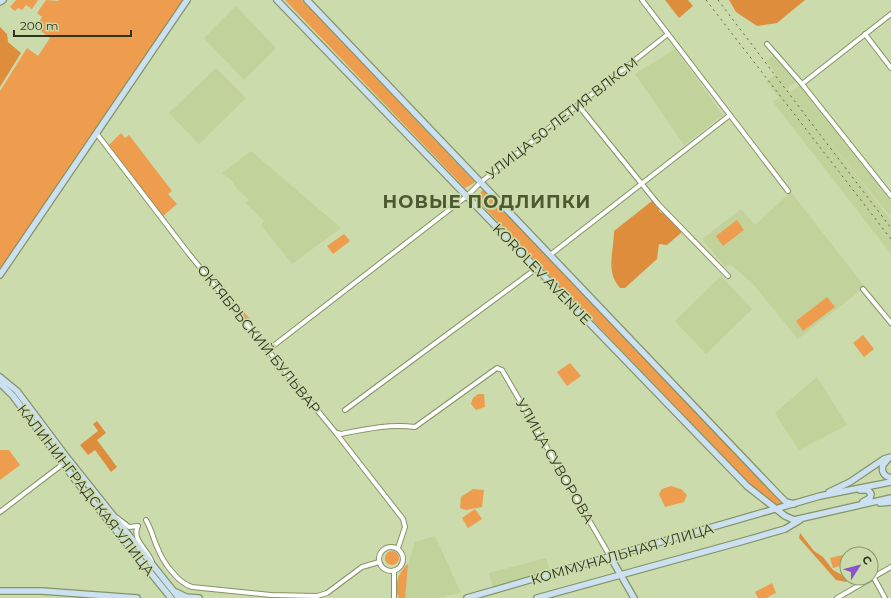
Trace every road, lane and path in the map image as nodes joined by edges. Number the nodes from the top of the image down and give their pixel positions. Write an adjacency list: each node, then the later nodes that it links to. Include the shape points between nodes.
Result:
1 (3, 0): 6 (main road)
2 (187, 0): 15 (main road)
3 (277, 0): 19 (main road, KOROLEV AVENUE)
4 (307, 0): 16 (main road, KOROLEV AVENUE)
5 (642, 0): 8 (street)
6 (0, 2)
7 (891, 14): 9 (street)
8 (668, 34): 13 (street, УЛИЦА 50-ЛЕТИЯ ВЛКСМ); 14 (street)
9 (866, 34): 11 (street); 12 (street)
10 (767, 44): 12 (street)
11 (891, 68)
12 (802, 84): 20 (street)
13 (578, 105): 16 (street, УЛИЦА 50-ЛЕТИЯ ВЛКСМ); 17 (street)
14 (730, 115): 17 (street); 18 (street)
15 (97, 134): 23 (main road); 27 (street, ОКТЯБРЬСКИЙ БУЛЬВАР, via 189,254)
16 (481, 182): 19 (street, УЛИЦА 50-ЛЕТИЯ ВЛКСМ); 21 (main road, KOROLEV AVENUE)
17 (642, 184): 21 (street); 24 (street)
18 (788, 191)
19 (467, 196): 22 (main road, KOROLEV AVENUE); 27 (street, УЛИЦА 50-ЛЕТИЯ ВЛКСМ)
20 (891, 196)
21 (550, 255): 42 (main road, KOROLEV AVENUE, via 780,496 786,502)
22 (537, 268): 30 (street); 44 (main road, KOROLEV AVENUE, via 746,485)
23 (0, 275)
24 (728, 276)
25 (864, 289): 26 (street)
26 (891, 323)
27 (268, 350): 31 (street, ОКТЯБРЬСКИЙ БУЛЬВАР)
28 (0, 377): 33 (main road, КАЛИНИНГРАДСКАЯ УЛИЦА, via 17,391)
29 (0, 383): 34 (main road, КАЛИНИНГРАДСКАЯ УЛИЦА, via 17,400)
30 (345, 410)
31 (336, 433): 49 (street, ОКТЯБРЬСКИЙ БУЛЬВАР, via 403,519 405,527); 50 (street, УЛИЦА СУВОРОВА, via 398,425 414,427 497,368 502,370)
32 (891, 458): 35 (main road, via 884,462 882,467 885,475); 38 (main road, via 884,459 850,482)
33 (69, 460): 34 (main road); 46 (main road, КАЛИНИНГРАДСКАЯ УЛИЦА)
34 (64, 464): 45 (street); 62 (main road, КАЛИНИНГРАДСКАЯ УЛИЦА)
35 (891, 478)
36 (891, 482): 37 (main road)
37 (848, 491): 38 (main road); 43 (main road, via 871,492 869,499)
38 (820, 496): 42 (main road, КОММУНАЛЬНАЯ УЛИЦА)
39 (891, 498): 41 (main road)
40 (891, 502): 41 (main road)
41 (870, 503): 43 (main road)
42 (794, 504): 44 (main road, КОММУНАЛЬНАЯ УЛИЦА)
43 (854, 506): 47 (main road)
44 (777, 510): 47 (main road, KOROLEV AVENUE, via 791,520); 50 (main road, КОММУНАЛЬНАЯ УЛИЦА)
45 (0, 512)
46 (113, 514): 52 (main road, КАЛИНИНГРАДСКАЯ УЛИЦА); 52 (street, КАЛИНИНГРАДСКАЯ УЛИЦА, via 129,527 138,526 135,535 148,552)
47 (802, 519): 55 (main road, КОММУНАЛЬНАЯ УЛИЦА, via 785,529)
48 (146, 520): 51 (street, via 153,531 162,557 181,582 192,587 271,595 317,596 327,593 362,567)
49 (398, 548): 51 (street, via 384,549 380,553); 54 (street, via 404,556 404,561 399,569)
50 (611, 558): 55 (main road); 67 (main road, КОММУНАЛЬНАЯ УЛИЦА)
51 (379, 562): 54 (street, via 383,569)
52 (153, 566): 60 (main road, КАЛИНИНГРАДСКАЯ УЛИЦА)
53 (891, 567): 56 (street)
54 (394, 571): 66 (street)
55 (621, 575): 68 (main road, КОММУНАЛЬНАЯ УЛИЦА); 69 (main road)
56 (879, 575)
57 (859, 586): 70 (street)
58 (878, 586): 71 (street)
59 (0, 591): 61 (main road, via 42,591)
60 (174, 591): 63 (main road, КАЛИНИНГРАДСКАЯ УЛИЦА); 64 (main road, КАЛИНИНГРАДСКАЯ УЛИЦА)
61 (138, 598)
62 (171, 598)
63 (179, 598)
64 (186, 598): 65 (main road)
65 (199, 598)
66 (394, 598)
67 (467, 598)
68 (537, 598)
69 (634, 598)
70 (837, 598)
71 (885, 598)

